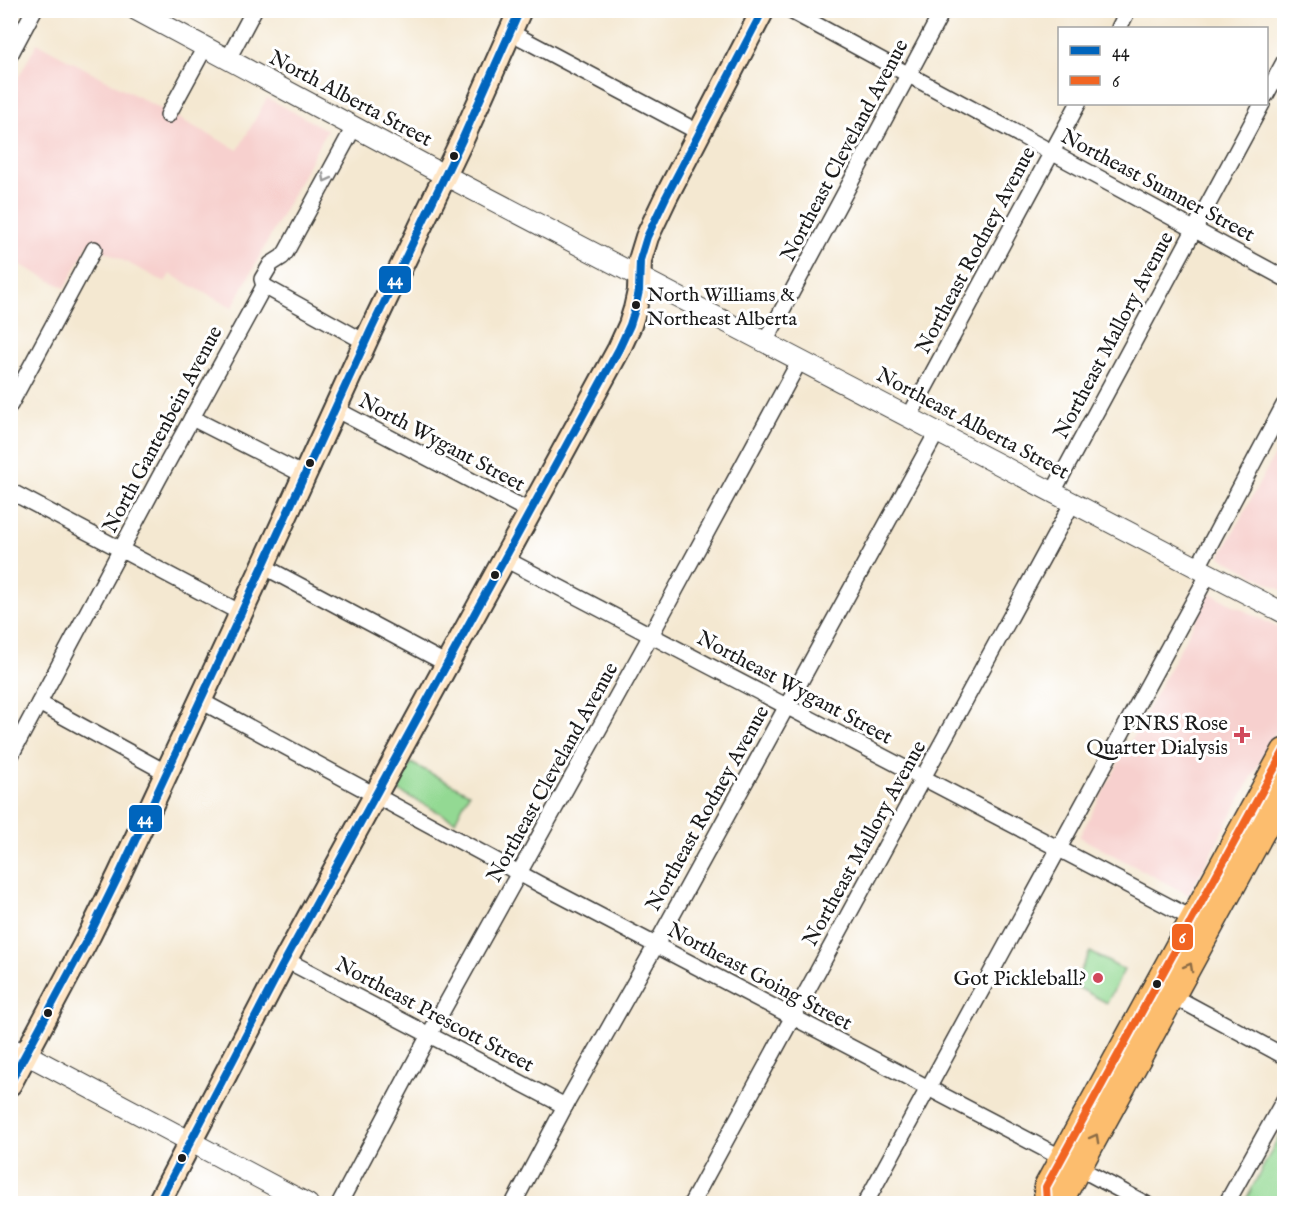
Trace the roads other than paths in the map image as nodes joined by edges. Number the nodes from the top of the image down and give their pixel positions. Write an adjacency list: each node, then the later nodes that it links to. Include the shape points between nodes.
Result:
1 (34, 10): 12 (street)
2 (136, 10): 11 (street, North Alberta Street)
3 (254, 10): 13 (street)
4 (520, 10): 10 (main road)
5 (763, 10): 21 (main road)
6 (789, 10): 15 (street, Northeast Sumner Street)
7 (943, 10): 15 (street, Northeast Cleveland Avenue)
8 (1128, 10): 9 (street)
9 (1120, 27)
10 (510, 32): 21 (street); 23 (main road)
11 (205, 47): 13 (street, North Alberta Street); 19 (street)
12 (10, 55)
13 (228, 59): 20 (street, North Alberta Street)
14 (1284, 62): 16 (street)
15 (909, 75): 22 (street, Northeast Sumner Street); 30 (street, Northeast Cleveland Avenue)
16 (1268, 91)
17 (1077, 105): 22 (street, Northeast Rodney Avenue)
18 (1261, 105): 24 (street, Northeast Mallory Avenue)
19 (168, 115)
20 (354, 127): 23 (street, North Alberta Street); 28 (street, North Gantenbein Avenue, one-way to 28, via 286,252 267,270 262,279)
21 (700, 133): 26 (main road, via 650,231)
22 (1052, 152): 24 (street, Northeast Sumner Street); 35 (street, Northeast Rodney Avenue)
23 (445, 175): 26 (street, North Alberta Street); 29 (main road)
24 (1194, 229): 27 (street, Northeast Sumner Street); 40 (street, Northeast Mallory Avenue)
25 (94, 249): 32 (street)
26 (639, 276): 30 (street, Northeast Alberta Street); 42 (main road, via 635,309 625,336)
27 (1284, 278)
28 (264, 286): 29 (street); 36 (street, North Gantenbein Avenue)
29 (365, 342): 34 (main road)
30 (765, 342): 31 (street, Northeast Alberta Street)
31 (800, 360): 35 (street, Northeast Alberta Street); 49 (street, Northeast Cleveland Avenue)
32 (10, 405)
33 (1284, 405): 46 (street)
34 (334, 409): 38 (main road); 42 (street, North Wygant Street)
35 (909, 417): 37 (street, Northeast Alberta Street)
36 (192, 418): 38 (street); 43 (street, North Gantenbein Avenue)
37 (937, 432): 40 (street, Northeast Alberta Street); 53 (street, Northeast Rodney Avenue)
38 (304, 475): 45 (main road)
39 (10, 491): 43 (street)
40 (1053, 492): 41 (street, Northeast Alberta Street)
41 (1073, 502): 46 (street, Northeast Alberta Street); 57 (street, Northeast Mallory Avenue)
42 (531, 512): 44 (main road)
43 (121, 550): 48 (street); 52 (street, North Gantenbein Avenue)
44 (505, 559): 49 (street, Northeast Wygant Street); 50 (main road)
45 (263, 567): 48 (main road); 50 (street)
46 (1204, 570): 47 (street, Northeast Alberta Street); 60 (street)
47 (1284, 613)
48 (241, 614): 51 (main road)
49 (651, 635): 53 (street, Northeast Wygant Street); 61 (street, Northeast Cleveland Avenue)
50 (447, 664): 59 (main road)
51 (201, 701): 56 (main road); 59 (street, Northeast Going Street)
52 (39, 703): 55 (street, North Gantenbein Avenue); 56 (street)
53 (786, 706): 57 (street, Northeast Wygant Street); 63 (street, Northeast Rodney Avenue)
54 (1284, 751): 62 (main road)
55 (10, 757)
56 (167, 773): 68 (main road, via 89,936)
57 (923, 778): 60 (street, Northeast Wygant Street); 66 (street, Northeast Mallory Avenue)
58 (1284, 793): 65 (main road, one-way to 58)
59 (376, 796): 61 (street, Northeast Going Street); 64 (main road)
60 (1059, 849): 62 (street, Northeast Wygant Street); 71 (street)
61 (520, 873): 63 (street, Northeast Going Street); 67 (street, Northeast Cleveland Avenue)
62 (1192, 919): 75 (main road)
63 (656, 945): 66 (street, Northeast Going Street); 73 (street, Northeast Rodney Avenue)
64 (286, 960): 67 (street, Northeast Prescott Street); 74 (main road)
65 (1173, 996): 69 (street); 75 (main road, one-way to 65)
66 (793, 1017): 71 (street, Northeast Going Street); 80 (street, Northeast Mallory Avenue)
67 (429, 1035): 73 (street, Northeast Prescott Street); 78 (street, Northeast Cleveland Avenue)
68 (18, 1052): 70 (main road); 74 (street)
69 (1284, 1056)
70 (10, 1084)
71 (928, 1088): 75 (street, Northeast Going Street); 81 (street)
72 (1284, 1100): 85 (street)
73 (565, 1106): 79 (street, Northeast Rodney Avenue)
74 (190, 1141): 76 (main road); 77 (street)
75 (1070, 1163): 82 (main road, via 1046,1187); 83 (main road, via 1064,1196); 84 (street, Northeast Going Street)
76 (158, 1203)
77 (308, 1203)
78 (339, 1203)
79 (513, 1203)
80 (691, 1203)
81 (865, 1203)
82 (1047, 1203)
83 (1052, 1203)
84 (1146, 1203)
85 (1226, 1203)

